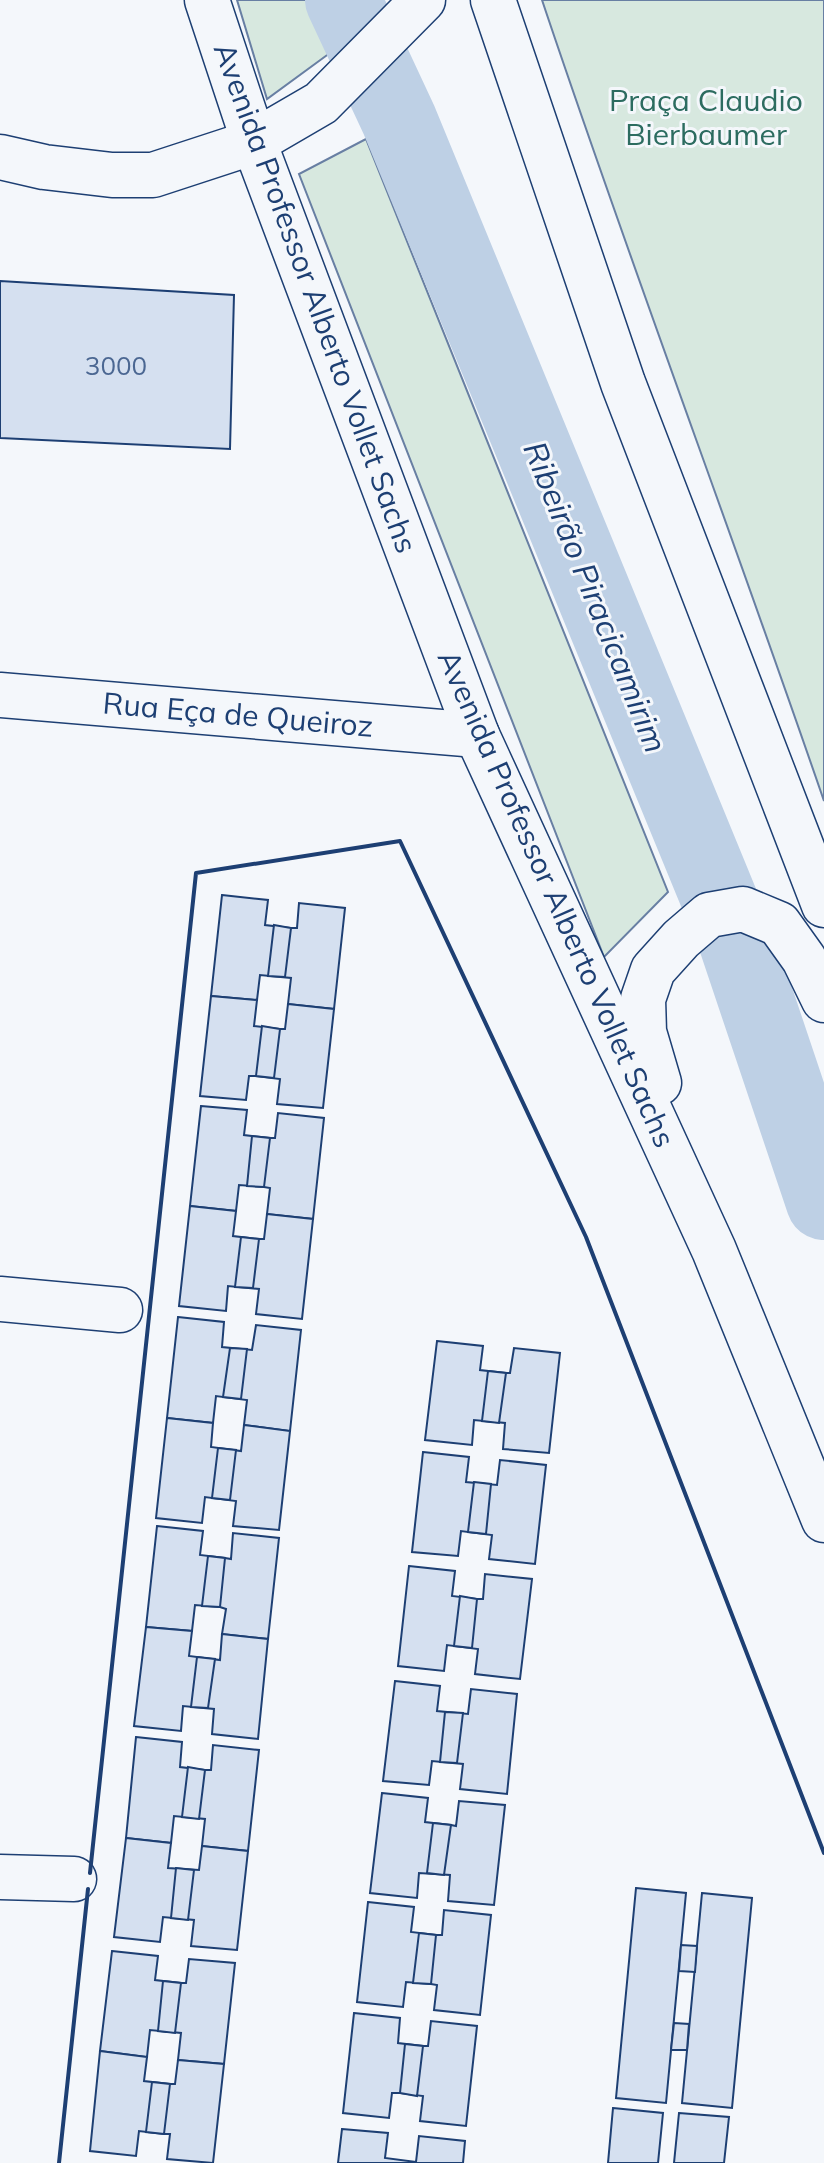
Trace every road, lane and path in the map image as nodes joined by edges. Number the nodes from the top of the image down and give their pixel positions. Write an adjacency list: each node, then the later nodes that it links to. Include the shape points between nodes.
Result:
1 (207, 0): 4 (main road, Avenida Professor Alberto Vollet Sachs)
2 (423, 0): 4 (main road, via 321,103)
3 (493, 0): 8 (main road, via 623,383)
4 (254, 142): 5 (main road, via 153,175 44,167); 7 (main road, Avenida Professor Alberto Vollet Sachs)
5 (0, 157)
6 (0, 695): 7 (main road, Rua Eça de Queiroz)
7 (477, 735): 10 (main road, Avenida Professor Alberto Vollet Sachs)
8 (824, 905)
9 (824, 1000): 10 (main road, via 779,924 743,909 709,915 653,970 643,999 644,1032)
10 (714, 1250): 13 (main road, Avenida Professor Alberto Vollet Sachs)
11 (0, 1299): 12 (main road)
12 (120, 1310)
13 (824, 1520)
14 (0, 1877): 15 (main road)
15 (74, 1879)

